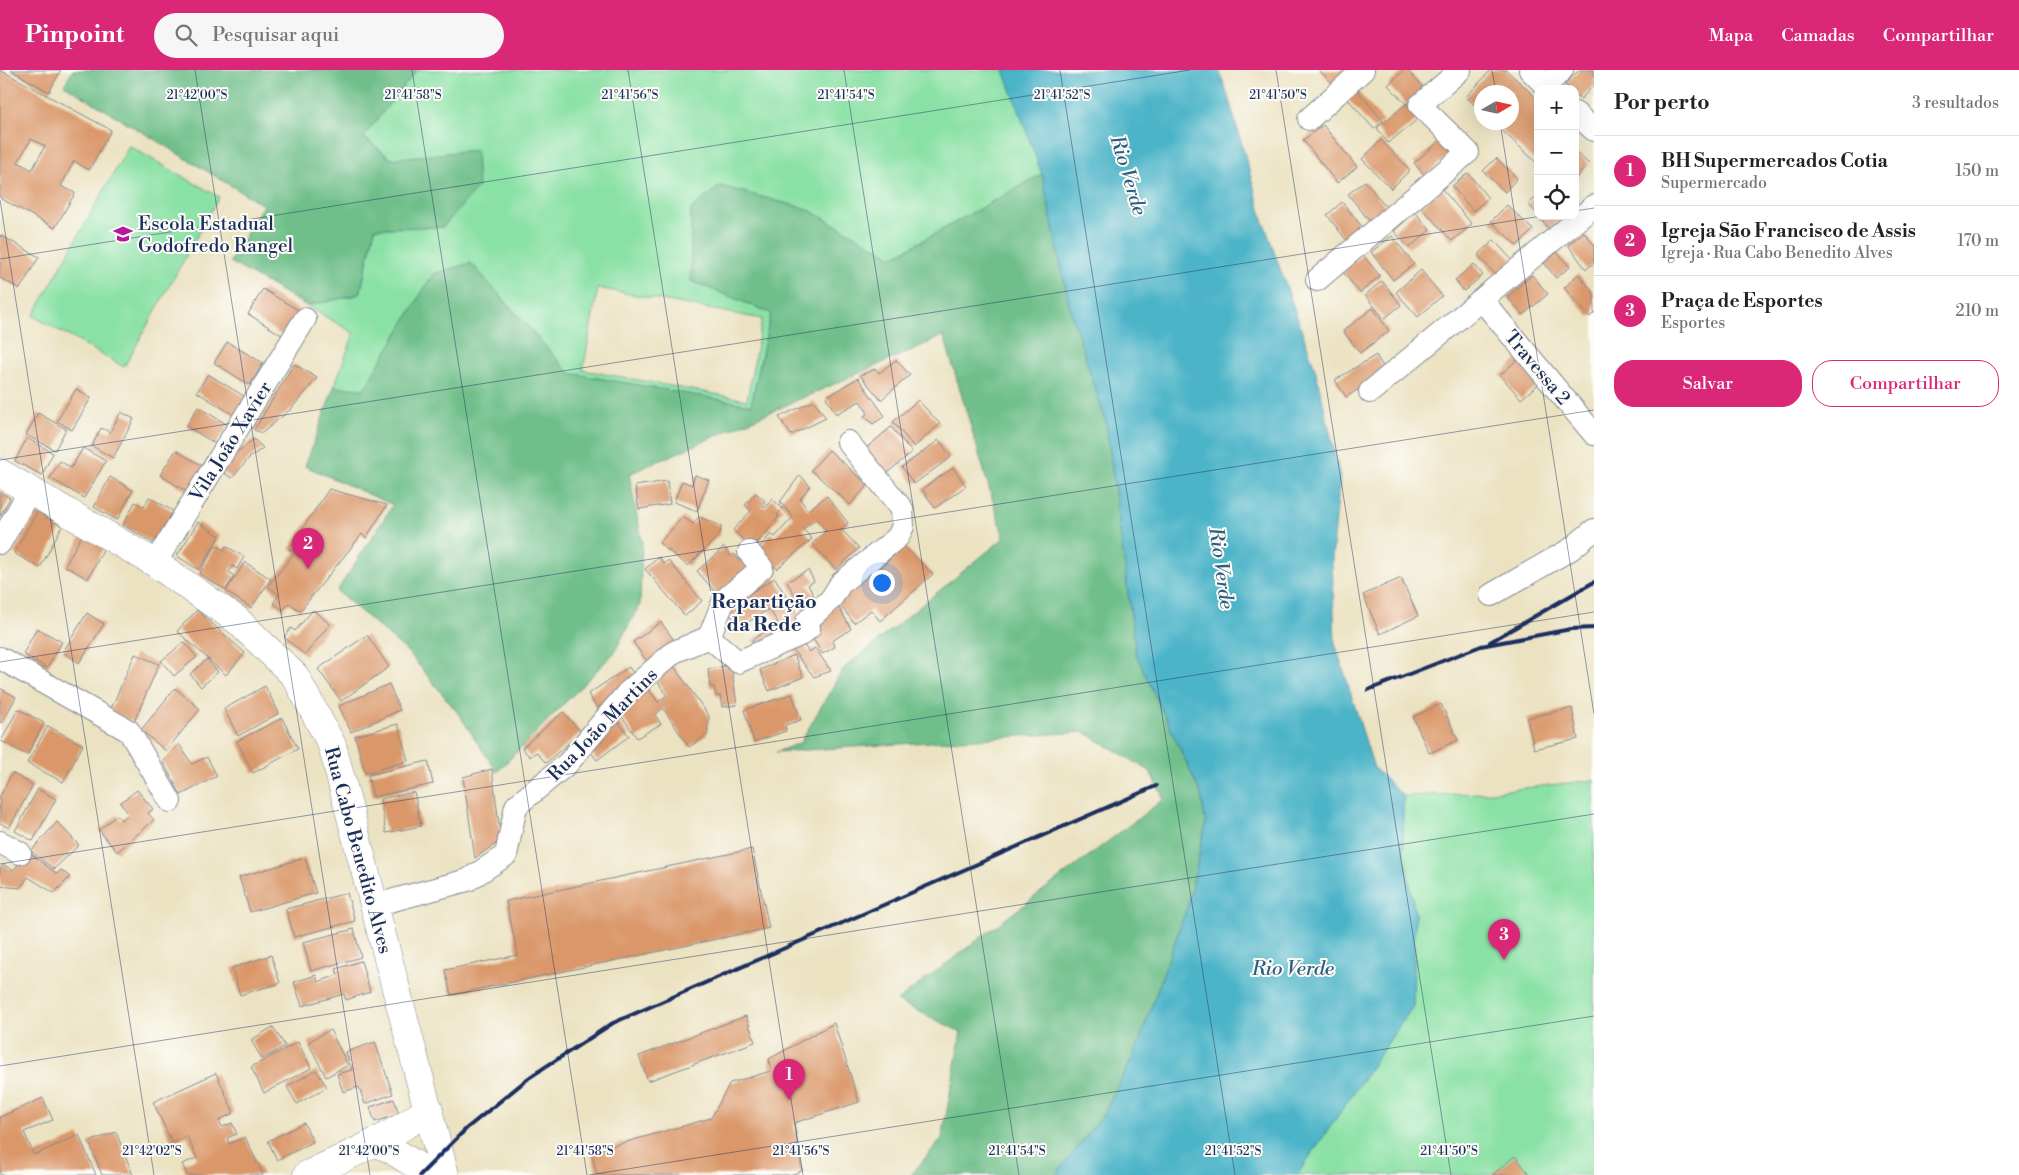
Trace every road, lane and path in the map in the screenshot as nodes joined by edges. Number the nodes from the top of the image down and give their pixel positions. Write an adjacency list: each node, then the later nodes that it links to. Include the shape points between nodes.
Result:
1 (1363, 70): 8 (street)
2 (1460, 70): 11 (street, via 1420,105 1468,152)
3 (1530, 70): 5 (street)
4 (1562, 70): 6 (street)
5 (1546, 85)
6 (1550, 85)
7 (1579, 117): 9 (street)
8 (1310, 119)
9 (1594, 130)
10 (1594, 206): 12 (street)
11 (1317, 280)
12 (1482, 300): 14 (street); 15 (street, Travessa 2)
13 (305, 319): 22 (street, Vila João Xavier)
14 (1370, 392)
15 (1594, 434)
16 (848, 442): 24 (street, via 902,509 903,526 898,537 841,583 831,599 807,621 809,628 802,634 738,662)
17 (0, 473): 18 (main road, Rua Cabo Benedito Alves)
18 (30, 490): 20 (street); 22 (main road, Rua Cabo Benedito Alves)
19 (1594, 530): 23 (street, via 1571,549)
20 (0, 543)
21 (749, 552): 24 (street, via 762,568 724,600)
22 (155, 563): 29 (main road, Rua Cabo Benedito Alves, via 237,620 294,676 332,746)
23 (1491, 595)
24 (709, 637): 29 (street, Rua João Martins, via 674,652 627,693 568,763 516,806 506,855 468,880)
25 (0, 658): 26 (street, via 129,731)
26 (170, 801)
27 (0, 842): 28 (street)
28 (20, 853)
29 (375, 905): 30 (main road, Rua Cabo Benedito Alves)
30 (431, 1118): 31 (main road, via 406,1126); 32 (main road); 35 (main road, Rua Cabo Benedito Alves)
31 (374, 1144): 32 (main road, via 389,1148); 33 (main road)
32 (407, 1160): 34 (main road)
33 (307, 1175)
34 (432, 1175)
35 (445, 1175)

